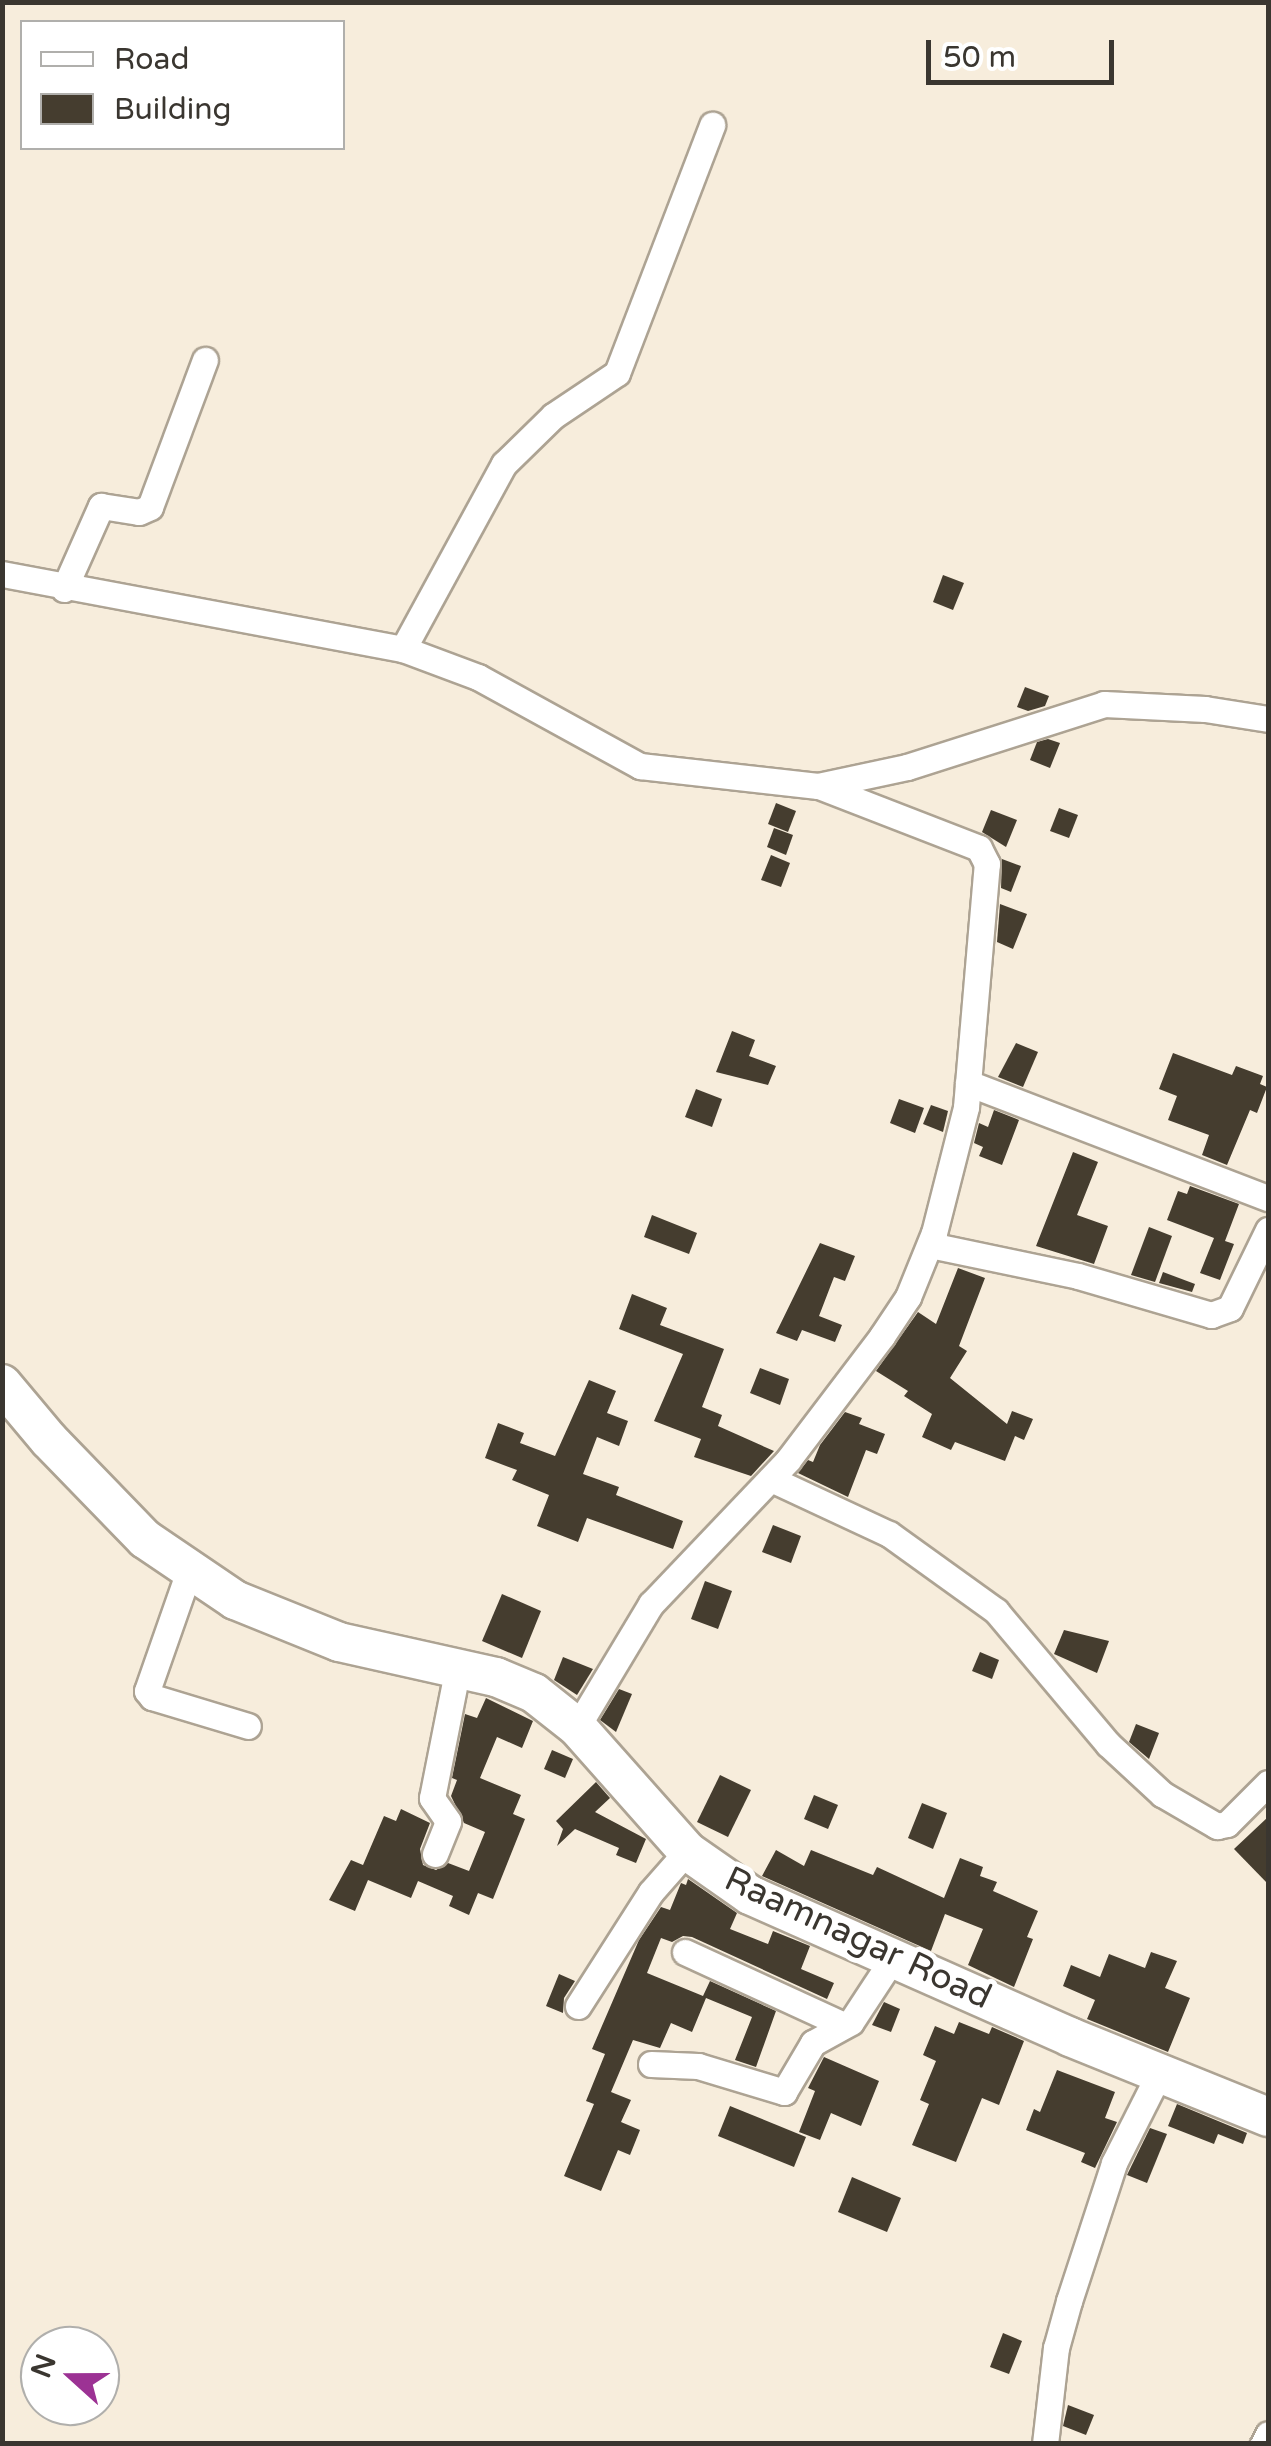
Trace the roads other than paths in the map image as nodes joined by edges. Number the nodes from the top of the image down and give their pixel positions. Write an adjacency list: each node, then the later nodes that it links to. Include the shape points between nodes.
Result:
1 (712, 125): 5 (street, via 617,373 553,416 504,464)
2 (204, 360): 4 (street, via 150,507 139,512 100,506)
3 (2, 574): 4 (street)
4 (64, 589): 5 (street)
5 (403, 649): 7 (street, via 478,676 640,766)
6 (1268, 718): 7 (street, via 1104,704 907,768)
7 (818, 786): 8 (street, via 978,848 987,864)
8 (968, 1083): 9 (street); 11 (street)
9 (1268, 1198)
10 (1268, 1230): 11 (street, via 1230,1308 1211,1315 1078,1276)
11 (930, 1245): 13 (street, via 882,1336)
12 (2, 1384): 14 (highway, Raamnagar Road, via 122,1516)
13 (770, 1479): 17 (street, via 651,1604); 18 (street, via 889,1534 996,1611 1108,1744 1162,1794 1217,1826)
14 (189, 1571): 15 (highway, Raamnagar Road, via 284,1622 370,1650); 16 (street, via 147,1692)
15 (458, 1667): 17 (highway, Raamnagar Road, via 534,1694); 20 (street, via 432,1798 448,1820)
16 (248, 1726)
17 (577, 1728): 19 (highway, Raamnagar Road)
18 (1268, 1784)
19 (687, 1851): 22 (highway, Raamnagar Road, via 750,1894); 23 (street, via 652,1892)
20 (436, 1854)
21 (684, 1952): 24 (street)
22 (893, 1958): 24 (street); 26 (highway, Raamnagar Road)
23 (578, 2006)
24 (844, 2025): 25 (street, via 816,2039 781,2093 698,2066)
25 (651, 2064)
26 (1159, 2074): 27 (highway, Raamnagar Road); 29 (street, via 1114,2163 1068,2301)
27 (1268, 2117)
28 (1268, 2434): 30 (street)
29 (1045, 2444)
30 (1263, 2444)

